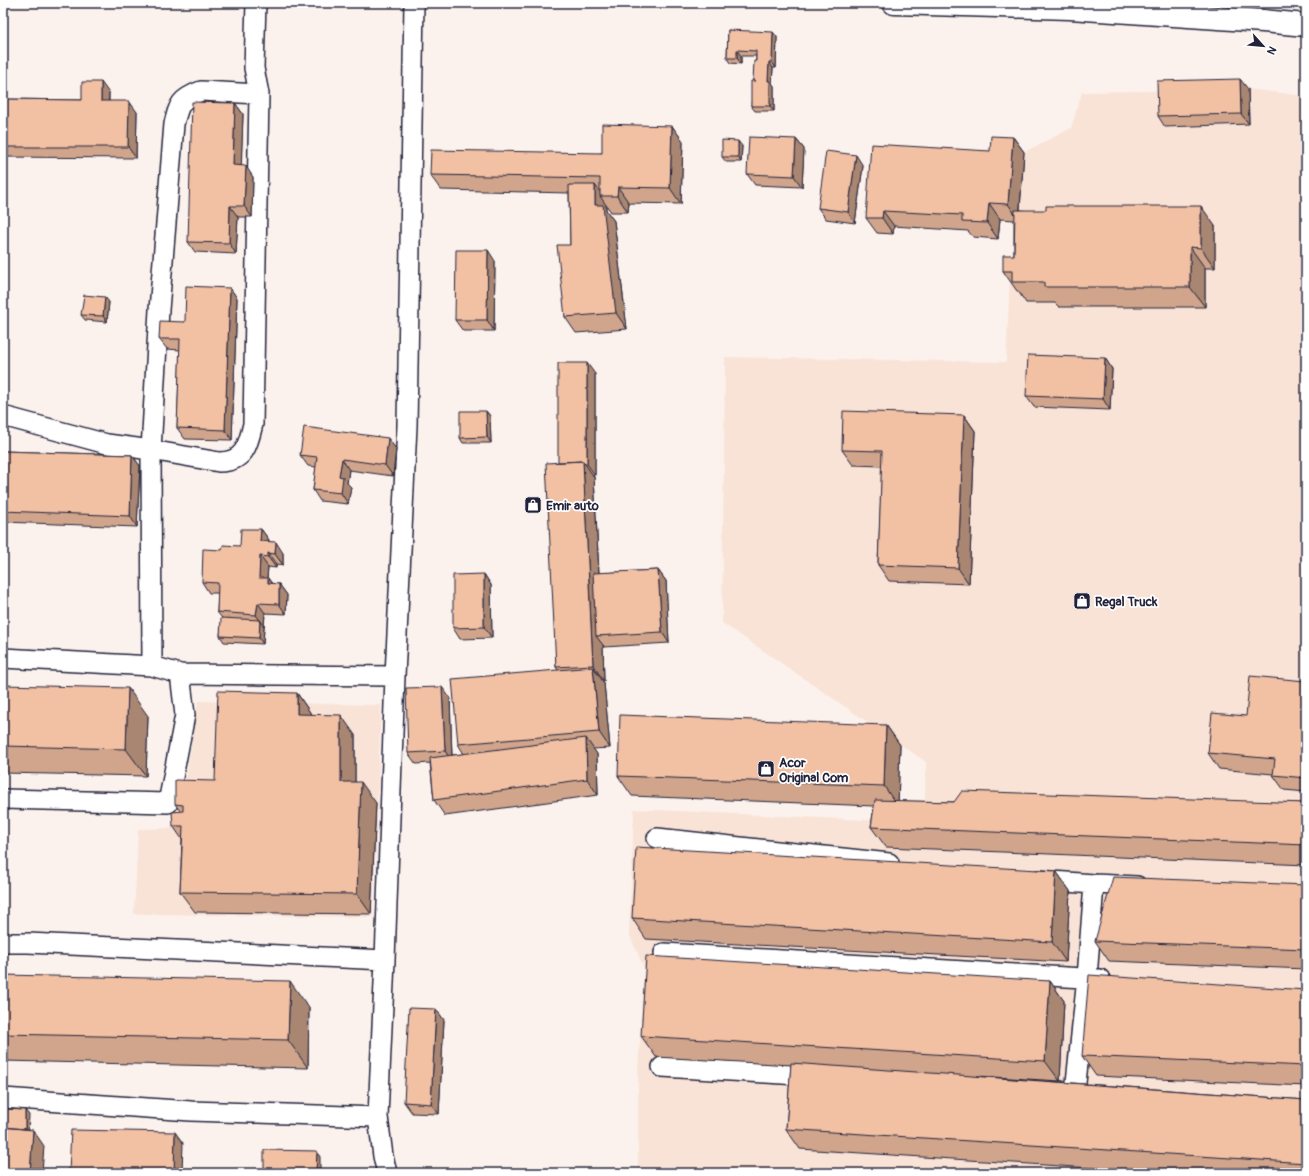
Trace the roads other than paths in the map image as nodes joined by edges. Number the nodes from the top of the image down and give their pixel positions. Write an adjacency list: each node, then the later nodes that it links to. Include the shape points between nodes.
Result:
1 (256, 3): 5 (lane, via 254,68)
2 (414, 3): 11 (lane, via 407,426)
3 (894, 3): 4 (main road, via 1070,8)
4 (1306, 25)
5 (259, 94): 7 (lane, via 200,91 183,100 178,110 174,124 159,302); 7 (lane, via 254,424 250,438 243,452 230,462)
6 (3, 416): 7 (lane, via 107,444)
7 (151, 450): 9 (lane)
8 (3, 658): 9 (lane)
9 (152, 666): 10 (lane)
10 (180, 674): 11 (lane); 12 (lane, via 185,715 168,803)
11 (395, 676): 20 (lane)
12 (3, 799)
13 (657, 838): 14 (lane)
14 (907, 866)
15 (1024, 878): 16 (lane)
16 (1094, 884): 17 (lane); 21 (lane)
17 (1157, 887)
18 (3, 943): 20 (lane)
19 (664, 953): 21 (lane)
20 (385, 960): 27 (lane)
21 (1087, 978): 22 (lane); 25 (lane, via 1083,1093)
22 (1118, 980)
23 (662, 1067): 24 (lane)
24 (829, 1077)
25 (1043, 1090)
26 (3, 1098): 27 (lane, via 191,1111)
27 (378, 1117): 28 (lane)
28 (387, 1173)

